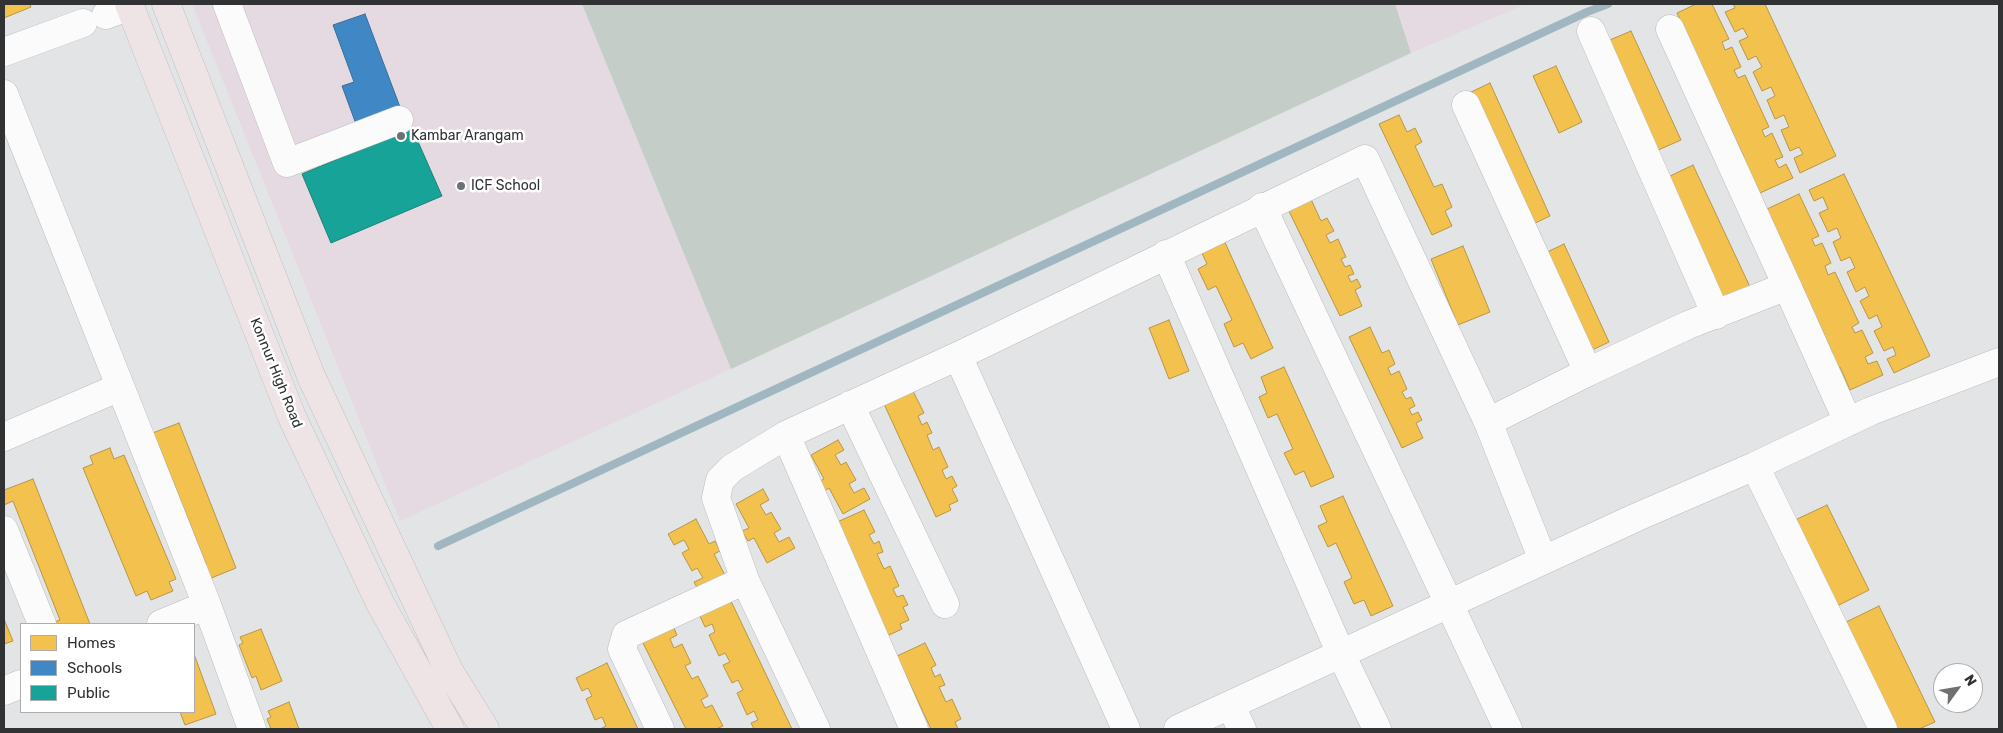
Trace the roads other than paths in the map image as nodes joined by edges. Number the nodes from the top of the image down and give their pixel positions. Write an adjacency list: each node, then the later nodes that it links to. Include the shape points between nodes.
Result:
1 (166, 4): 38 (main road, via 311,376 449,671)
2 (228, 4): 9 (street, via 287,163)
3 (112, 12): 6 (street); 37 (main road, Konnur High Road, via 292,417 380,603)
4 (1670, 29): 12 (street)
5 (1590, 31): 13 (street)
6 (4, 52)
7 (4, 94): 17 (street)
8 (1466, 105): 16 (street)
9 (399, 120)
10 (1262, 207): 11 (street); 19 (street, via 1365,159); 28 (street)
11 (1166, 254): 14 (street); 32 (street)
12 (1787, 286): 13 (street); 20 (street)
13 (1716, 315): 16 (street)
14 (958, 356): 18 (street); 42 (street)
15 (1999, 362): 20 (street, via 1871,410)
16 (1588, 372): 19 (street)
17 (120, 387): 22 (street); 29 (street)
18 (850, 405): 21 (street); 27 (street)
19 (1488, 422): 25 (street)
20 (1848, 422): 23 (street)
21 (786, 435): 26 (street, via 732,468 720,480 716,498); 41 (street)
22 (4, 437)
23 (1754, 466): 25 (street); 47 (street)
24 (4, 530): 30 (street)
25 (1543, 560): 28 (street)
26 (745, 580): 39 (street, via 626,636 622,649); 40 (street)
27 (945, 604)
28 (1450, 604): 32 (street); 46 (street)
29 (206, 605): 31 (street); 36 (street)
30 (42, 623)
31 (162, 623)
32 (1341, 654): 35 (street); 45 (street)
33 (20, 684): 34 (street)
34 (4, 691)
35 (1230, 705): 43 (street); 44 (street)
36 (252, 729)
37 (450, 729)
38 (484, 729)
39 (660, 729)
40 (816, 729)
41 (914, 729)
42 (1126, 729)
43 (1178, 729)
44 (1242, 729)
45 (1377, 729)
46 (1508, 729)
47 (1883, 729)

